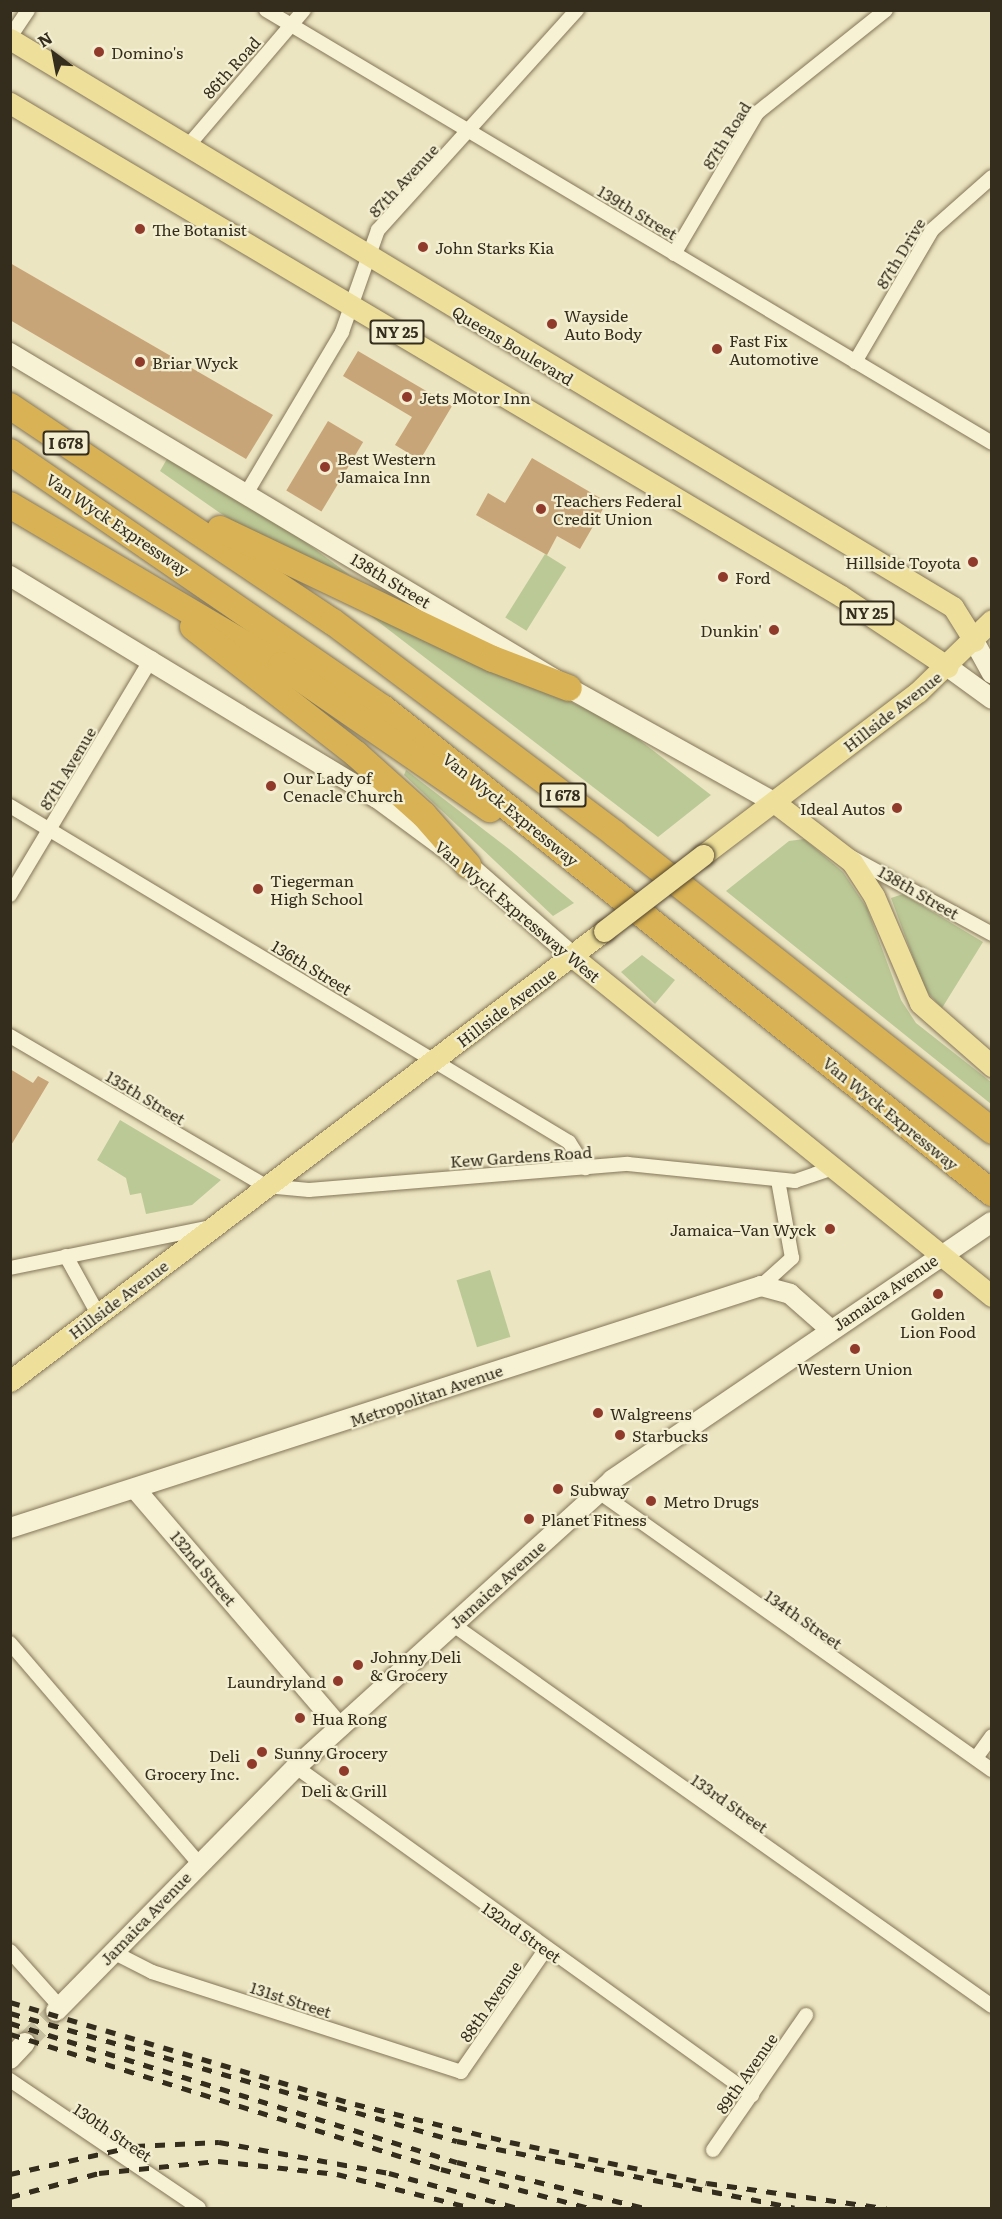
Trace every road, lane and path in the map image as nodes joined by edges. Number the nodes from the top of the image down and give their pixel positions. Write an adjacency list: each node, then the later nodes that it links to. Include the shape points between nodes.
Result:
1 (28, 10): 7 (street)
2 (267, 10): 6 (street, 139th Street)
3 (304, 10): 6 (street, 86th Road)
4 (577, 10): 9 (street, 87th Avenue)
5 (886, 10): 12 (street, 87th Road, via 756,113)
6 (290, 25): 9 (street, 139th Street); 10 (street, 86th Road)
7 (10, 38): 10 (main road, Queens Boulevard / NY 25)
8 (10, 103): 14 (main road, NY 25)
9 (470, 133): 12 (street, 139th Street); 13 (street, 87th Avenue, via 387,219)
10 (187, 147): 13 (main road, Queens Boulevard / NY 25)
11 (992, 177): 16 (street, 87th Drive, via 932,230)
12 (674, 254): 16 (street, 139th Street)
13 (368, 256): 14 (street, 87th Avenue); 26 (main road, Queens Boulevard / NY 25, via 953,607)
14 (352, 307): 21 (street, 87th Avenue, via 312,387); 28 (main road, NY 25, via 851,602)
15 (10, 353): 21 (main road, 138th Street)
16 (855, 362): 18 (street, 139th Street)
17 (10, 406): 20 (highway, I 678)
18 (992, 443)
19 (10, 452): 36 (highway, Van Wyck Expressway / I 678, via 332,671)
20 (121, 480): 30 (highway, via 317,578); 44 (highway, I 678, via 377,654)
21 (246, 494): 30 (main road, 138th Street)
22 (10, 505): 24 (highway)
23 (10, 576): 27 (main road, Van Wyck Expressway West)
24 (130, 580): 36 (highway, via 244,642 435,776); 37 (highway, via 356,754 424,815)
25 (992, 620): 26 (main road, Hillside Avenue)
26 (974, 641): 28 (main road, Hillside Avenue); 29 (main road, Queens Boulevard)
27 (152, 658): 34 (street, 87th Avenue); 37 (main road, Van Wyck Expressway West, via 377,798)
28 (948, 667): 31 (main road); 32 (main road, Hillside Avenue)
29 (992, 673)
30 (570, 688): 32 (main road, 138th Street)
31 (992, 699)
32 (774, 802): 35 (main road); 40 (main road, Hillside Avenue, bridge)
33 (10, 806): 34 (street, 136th Street)
34 (50, 829): 38 (street, 87th Avenue); 42 (street, 136th Street)
35 (844, 854): 39 (street, 138th Street); 43 (main road, via 874,896 920,1003)
36 (580, 864): 49 (highway, Van Wyck Expressway / I 678)
37 (468, 866): 40 (main road, Van Wyck Expressway West)
38 (10, 895)
39 (992, 934)
40 (573, 957): 42 (main road, Hillside Avenue); 46 (main road, Van Wyck Expressway West)
41 (10, 1036): 48 (street, 135th Street)
42 (435, 1060): 45 (street, 136th Street, via 569,1142); 48 (main road, Hillside Avenue)
43 (992, 1066)
44 (992, 1131)
45 (585, 1168): 47 (street, Kew Gardens Road, via 643,1164); 48 (street, Kew Gardens Road, via 309,1190)
46 (829, 1169): 47 (street, Kew Gardens Road, via 810,1179); 53 (main road, Van Wyck Expressway West)
47 (778, 1180): 55 (street, via 792,1258)
48 (266, 1186): 51 (main road, Hillside Avenue)
49 (992, 1193)
50 (992, 1222): 53 (main road, Jamaica Avenue)
51 (212, 1227): 52 (street); 57 (main road, Hillside Avenue)
52 (66, 1256): 54 (street); 57 (street)
53 (938, 1257): 56 (main road, Van Wyck Expressway West); 58 (main road, Jamaica Avenue)
54 (10, 1268)
55 (761, 1286): 58 (main road, via 790,1294); 60 (main road, Metropolitan Avenue)
56 (992, 1296)
57 (98, 1314): 59 (main road, Hillside Avenue)
58 (830, 1329): 61 (main road, Jamaica Avenue)
59 (10, 1381)
60 (138, 1491): 62 (main road, Metropolitan Avenue); 65 (main road, 132nd Street)
61 (599, 1492): 63 (main road, Jamaica Avenue); 67 (street, 134th Street)
62 (10, 1528)
63 (452, 1624): 65 (main road, Jamaica Avenue); 74 (street, 133rd Street)
64 (10, 1643): 70 (street)
65 (339, 1727): 68 (main road, Jamaica Avenue)
66 (992, 1736): 67 (street)
67 (976, 1758): 69 (street, 134th Street)
68 (296, 1767): 70 (main road, Jamaica Avenue); 71 (street, 132nd Street)
69 (992, 1770)
70 (198, 1862): 73 (main road, Jamaica Avenue)
71 (546, 1949): 79 (street, 88th Avenue); 81 (street, 132nd Street)
72 (10, 1951): 75 (street)
73 (113, 1952): 75 (main road, Jamaica Avenue); 79 (street, 131st Street, via 152,1972)
74 (992, 2006)
75 (58, 2009)
76 (806, 2015): 81 (street, 89th Avenue)
77 (26, 2043): 78 (main road)
78 (10, 2060)
79 (461, 2072)
80 (10, 2080): 83 (street, 130th Street)
81 (752, 2095): 82 (street, 89th Avenue)
82 (713, 2150)
83 (199, 2208)

